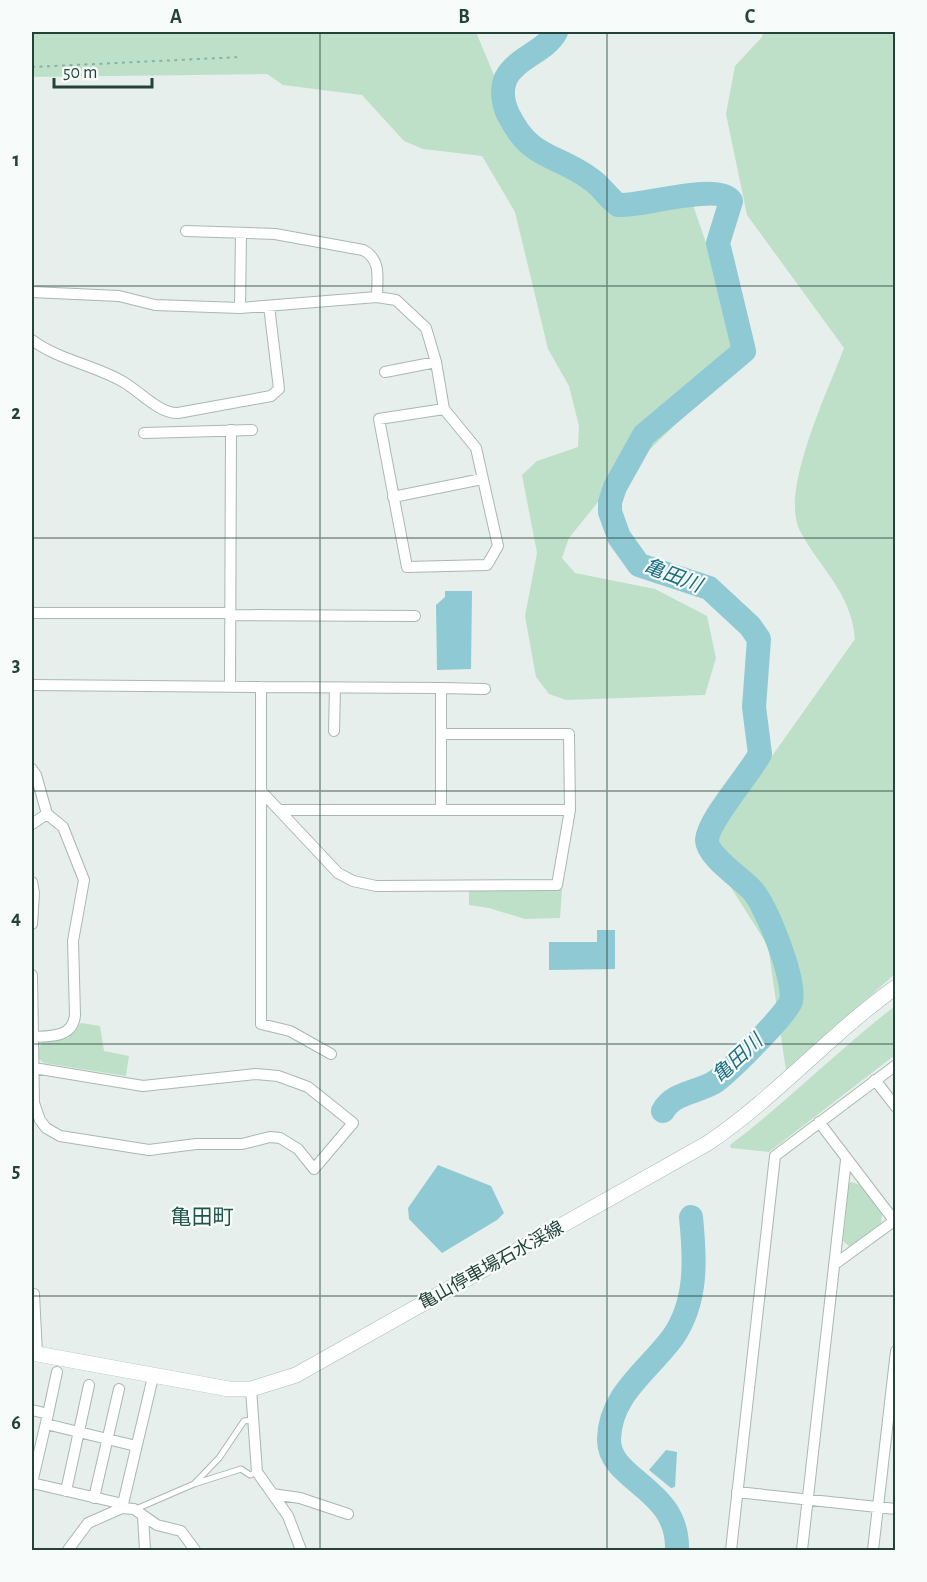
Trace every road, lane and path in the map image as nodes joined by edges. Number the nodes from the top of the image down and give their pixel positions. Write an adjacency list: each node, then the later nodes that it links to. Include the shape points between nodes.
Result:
1 (241, 57): 2 (path)
2 (32, 67)
3 (186, 231): 4 (street)
4 (241, 233): 6 (street, via 275,234 363,250 377,266); 8 (street)
5 (32, 292): 8 (street)
6 (377, 297): 7 (street); 10 (street, via 396,300 426,328)
7 (269, 306): 8 (street); 9 (street, via 279,388 271,396 178,413 166,410 124,382 46,350)
8 (240, 308)
9 (32, 340)
10 (436, 362): 11 (street); 12 (street)
11 (385, 372)
12 (444, 410): 16 (street, via 476,448); 17 (street, via 379,419)
13 (231, 430): 14 (street); 15 (street); 19 (street)
14 (252, 430)
15 (144, 433)
16 (482, 479): 17 (street); 17 (street, via 498,546 487,565 407,567)
17 (393, 496)
18 (32, 613): 19 (street)
19 (231, 614): 20 (street); 22 (street)
20 (415, 616)
21 (32, 685): 22 (street)
22 (230, 687): 23 (street)
23 (261, 687): 24 (street); 30 (street)
24 (334, 688): 25 (street); 27 (street)
25 (441, 688): 26 (street); 28 (street)
26 (485, 689)
27 (334, 731)
28 (441, 734): 32 (street); 33 (street, via 569,734)
29 (32, 769): 34 (street)
30 (261, 791): 31 (street); 41 (street, via 261,1024 290,1031)
31 (280, 810): 32 (street); 33 (street, via 338,873 376,886 557,885)
32 (441, 810): 33 (street)
33 (570, 810)
34 (47, 814): 35 (street); 40 (street, via 63,827 84,880 73,941 75,1022 59,1035)
35 (32, 824)
36 (32, 882): 37 (street)
37 (32, 924)
38 (32, 975): 40 (street)
39 (896, 987): 57 (main road, 亀山停車場石水渓線, via 868,1007 746,1117 708,1143 296,1375)
40 (32, 1037): 43 (street)
41 (331, 1054)
42 (896, 1065): 44 (street)
43 (34, 1068): 43 (street, via 37,1113 46,1128 60,1136 149,1150 280,1138 298,1149 314,1169 353,1123 308,1087 278,1076 256,1074 143,1086)
44 (875, 1080): 45 (street); 46 (street)
45 (896, 1107)
46 (819, 1122): 47 (street); 68 (street, via 775,1156)
47 (846, 1160): 48 (street); 49 (street)
48 (895, 1222): 49 (street)
49 (835, 1264): 71 (street)
50 (34, 1294): 52 (street)
51 (896, 1351): 73 (street)
52 (34, 1354): 54 (main road, 亀山停車場石水渓線)
53 (57, 1372): 59 (street)
54 (153, 1377): 57 (main road, 亀山停車場石水渓線); 63 (street)
55 (89, 1385): 61 (street)
56 (119, 1389): 62 (street)
57 (251, 1389): 60 (street)
58 (32, 1410): 59 (street)
59 (47, 1419): 61 (street); 65 (street)
60 (255, 1420): 64 (street); 66 (lane, via 244,1421 219,1458)
61 (79, 1432): 62 (street); 67 (street)
62 (108, 1439): 63 (street); 70 (street)
63 (136, 1446): 72 (street)
64 (257, 1472): 66 (lane, via 250,1475 241,1469); 69 (street)
65 (32, 1484): 67 (street)
66 (194, 1484): 75 (lane)
67 (66, 1491): 70 (street)
68 (737, 1492): 71 (street); 81 (street)
69 (272, 1494): 76 (street, via 300,1498); 80 (street, via 288,1516)
70 (94, 1498): 72 (street)
71 (808, 1499): 73 (street); 82 (street)
72 (122, 1506): 75 (street); 77 (street, via 88,1523)
73 (878, 1507): 74 (street); 83 (street)
74 (896, 1509)
75 (139, 1513): 78 (street); 79 (street, via 157,1525 181,1531)
76 (348, 1514)
77 (68, 1551)
78 (145, 1551)
79 (195, 1551)
80 (301, 1551)
81 (731, 1551)
82 (802, 1551)
83 (873, 1551)

